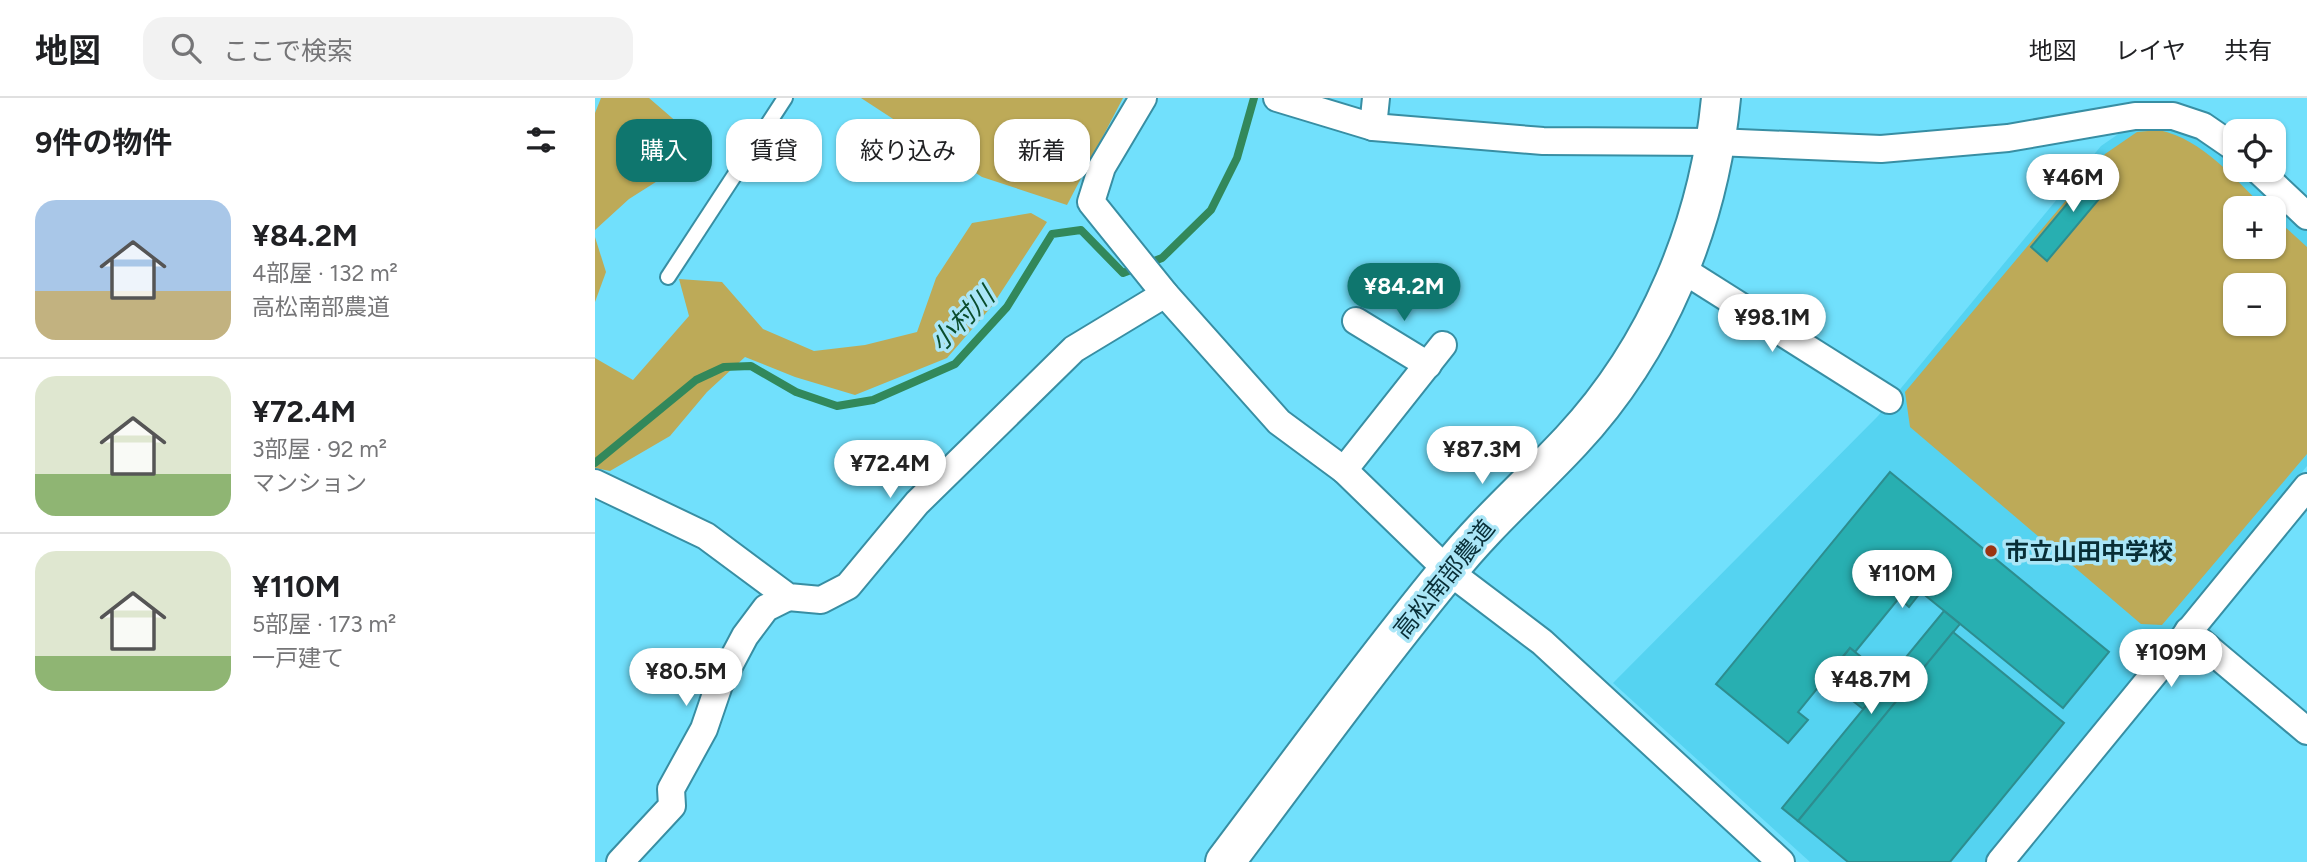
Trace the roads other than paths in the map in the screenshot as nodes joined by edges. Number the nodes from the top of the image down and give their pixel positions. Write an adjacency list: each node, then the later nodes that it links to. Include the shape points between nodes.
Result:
1 (785, 98): 13 (lane)
2 (1143, 98): 12 (street, via 1102,167 1091,202)
3 (1277, 98): 6 (street)
4 (1375, 98): 6 (street)
5 (1721, 98): 8 (street, 高松南部農道)
6 (1373, 127): 8 (street, via 1543,141)
7 (2223, 140): 8 (street, via 2203,126 2172,116 2135,116 2008,138 1881,149)
8 (1716, 142): 11 (street, 高松南部農道, via 1703,203)
9 (2270, 182): 10 (street)
10 (2307, 216)
11 (1680, 268): 15 (street); 19 (street, 高松南部農道, via 1623,376 1572,440 1507,502)
12 (1150, 276): 16 (street, via 1279,422); 20 (street, via 918,503 848,586 821,600)
13 (668, 277)
14 (1356, 321): 16 (street, via 1436,355)
15 (1889, 400)
16 (1344, 470): 19 (street)
17 (595, 483): 20 (street, via 706,536)
18 (2307, 487): 21 (street)
19 (1447, 570): 24 (street, 高松南部農道); 25 (street, via 1542,642)
20 (788, 597): 23 (street, via 766,608 745,636 719,685 704,729 671,789 672,806)
21 (2188, 631): 22 (street); 26 (street)
22 (2307, 731)
23 (620, 862)
24 (1225, 862)
25 (1781, 862)
26 (2000, 862)

